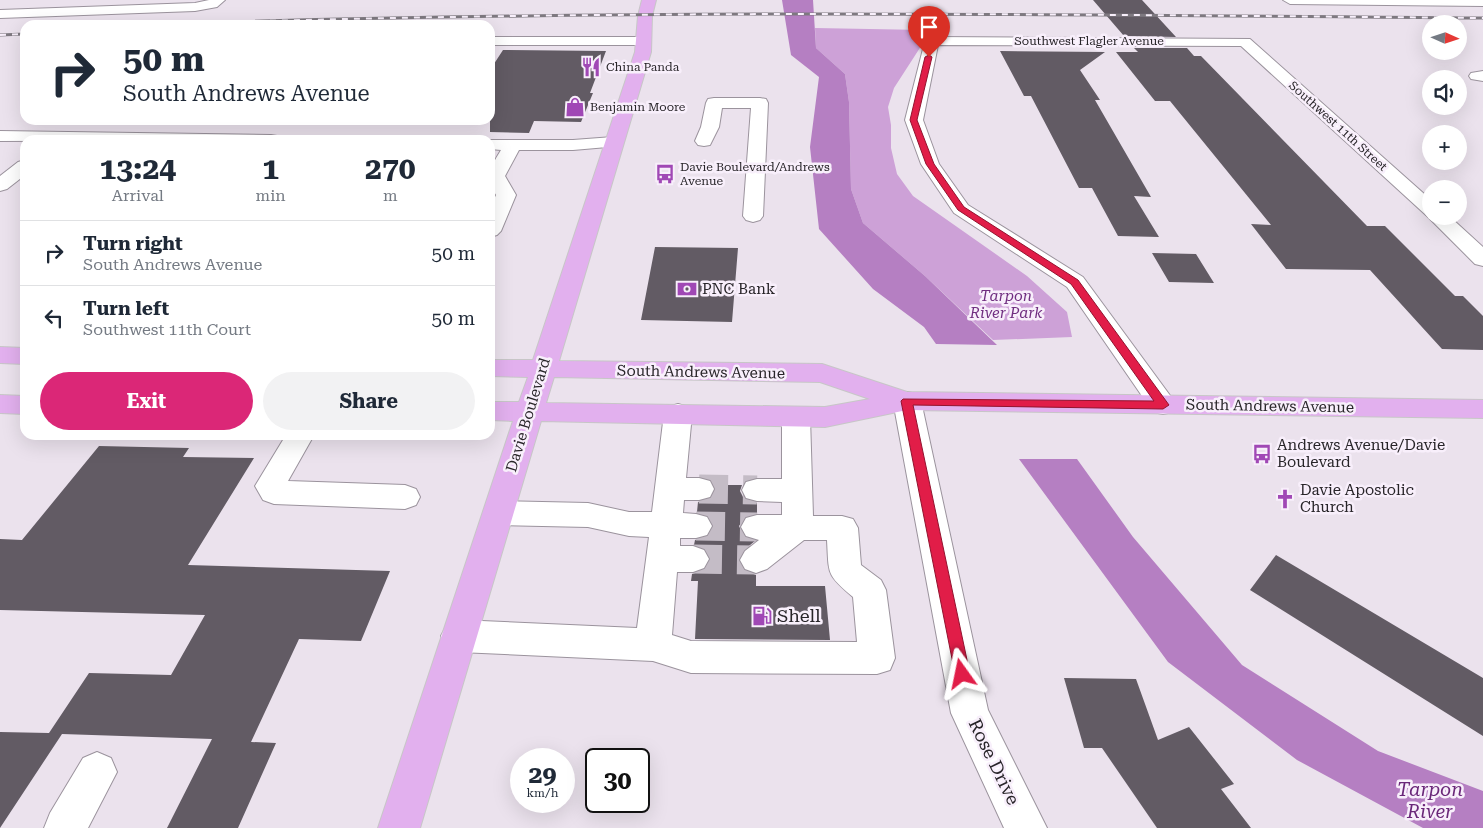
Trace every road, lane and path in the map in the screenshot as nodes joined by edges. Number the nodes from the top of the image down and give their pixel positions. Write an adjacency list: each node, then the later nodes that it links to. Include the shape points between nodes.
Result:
1 (218, 0): 6 (street, via 195,6)
2 (649, 0): 8 (main road, Davie Boulevard)
3 (1290, 0): 5 (street)
4 (1478, 0): 5 (street)
5 (1482, 2)
6 (0, 14)
7 (495, 41): 8 (street)
8 (644, 42): 16 (main road, Davie Boulevard)
9 (1245, 42): 23 (street, Southwest 11th Street); 35 (street, Southwest Flagler Avenue, via 932,41 914,120 930,164 961,209 1075,282)
10 (24, 125): 13 (street)
11 (82, 125): 12 (street)
12 (68, 135)
13 (3, 138): 14 (street)
14 (20, 138)
15 (704, 141): 24 (street, via 714,103 760,103)
16 (613, 142): 18 (street); 31 (main road, Davie Boulevard)
17 (495, 144): 18 (street)
18 (513, 144): 20 (street)
19 (20, 170): 22 (street)
20 (495, 176)
21 (495, 176): 25 (street, via 506,194)
22 (0, 185)
23 (1422, 203)
24 (753, 216)
25 (495, 219)
26 (1447, 225): 27 (street)
27 (1483, 259)
28 (0, 355): 29 (main road)
29 (20, 356)
30 (495, 368): 31 (main road, South Andrews Avenue)
31 (542, 370): 32 (main road, South Andrews Avenue, via 822,373); 38 (main road, Davie Boulevard)
32 (907, 401): 35 (main road, South Andrews Avenue); 40 (main road, South Andrews Avenue, via 825,417); 55 (street, Rose Drive, via 970,713)
33 (0, 404): 34 (main road)
34 (20, 404)
35 (1163, 405): 36 (main road, South Andrews Avenue)
36 (1483, 409)
37 (495, 411): 38 (main road, South Andrews Avenue)
38 (529, 412): 39 (main road, South Andrews Avenue); 45 (main road, Davie Boulevard)
39 (678, 414): 40 (main road, South Andrews Avenue); 46 (street, via 684,489)
40 (796, 417): 43 (street)
41 (297, 440): 44 (street, via 270,486 274,492)
42 (757, 490): 43 (street)
43 (797, 491): 48 (street)
44 (405, 497)
45 (498, 513): 46 (street, via 588,515 629,524); 50 (main road, Davie Boulevard)
46 (681, 526): 51 (street, via 677,559)
47 (757, 527): 48 (street)
48 (798, 528): 49 (street); 51 (street, via 842,528 845,571 869,590 876,658 691,657)
49 (756, 560)
50 (459, 636): 51 (street); 54 (main road, Davie Boulevard)
51 (653, 646)
52 (97, 772): 53 (street)
53 (64, 828)
54 (399, 828)
55 (1026, 828)

